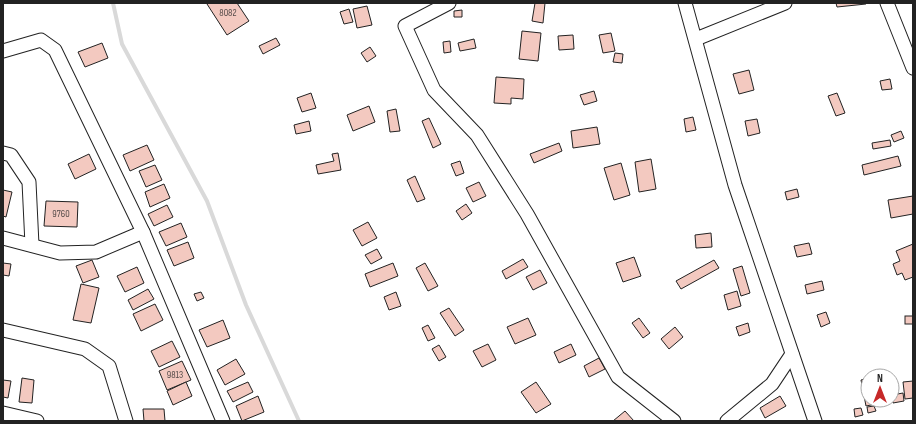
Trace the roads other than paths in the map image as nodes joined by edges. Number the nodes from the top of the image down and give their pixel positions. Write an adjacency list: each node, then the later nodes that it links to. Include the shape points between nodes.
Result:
1 (449, 3): 18 (street, via 405,26 434,90 477,135 527,214 618,377)
2 (685, 3): 5 (street)
3 (785, 3): 5 (street)
4 (887, 3): 7 (street)
5 (696, 39): 13 (street, via 735,185)
6 (3, 51): 9 (street, via 41,40 55,50)
7 (913, 68)
8 (3, 153): 11 (street, via 11,155 29,182)
9 (143, 232): 11 (street, via 96,252 60,253); 17 (street)
10 (3, 238): 11 (street)
11 (32, 245)
12 (3, 330): 16 (street, via 85,349 109,366)
13 (792, 354): 19 (street, via 772,384); 20 (street)
14 (3, 414): 15 (street)
15 (37, 421)
16 (126, 421)
17 (223, 421)
18 (674, 421)
19 (728, 421)
20 (815, 421)

